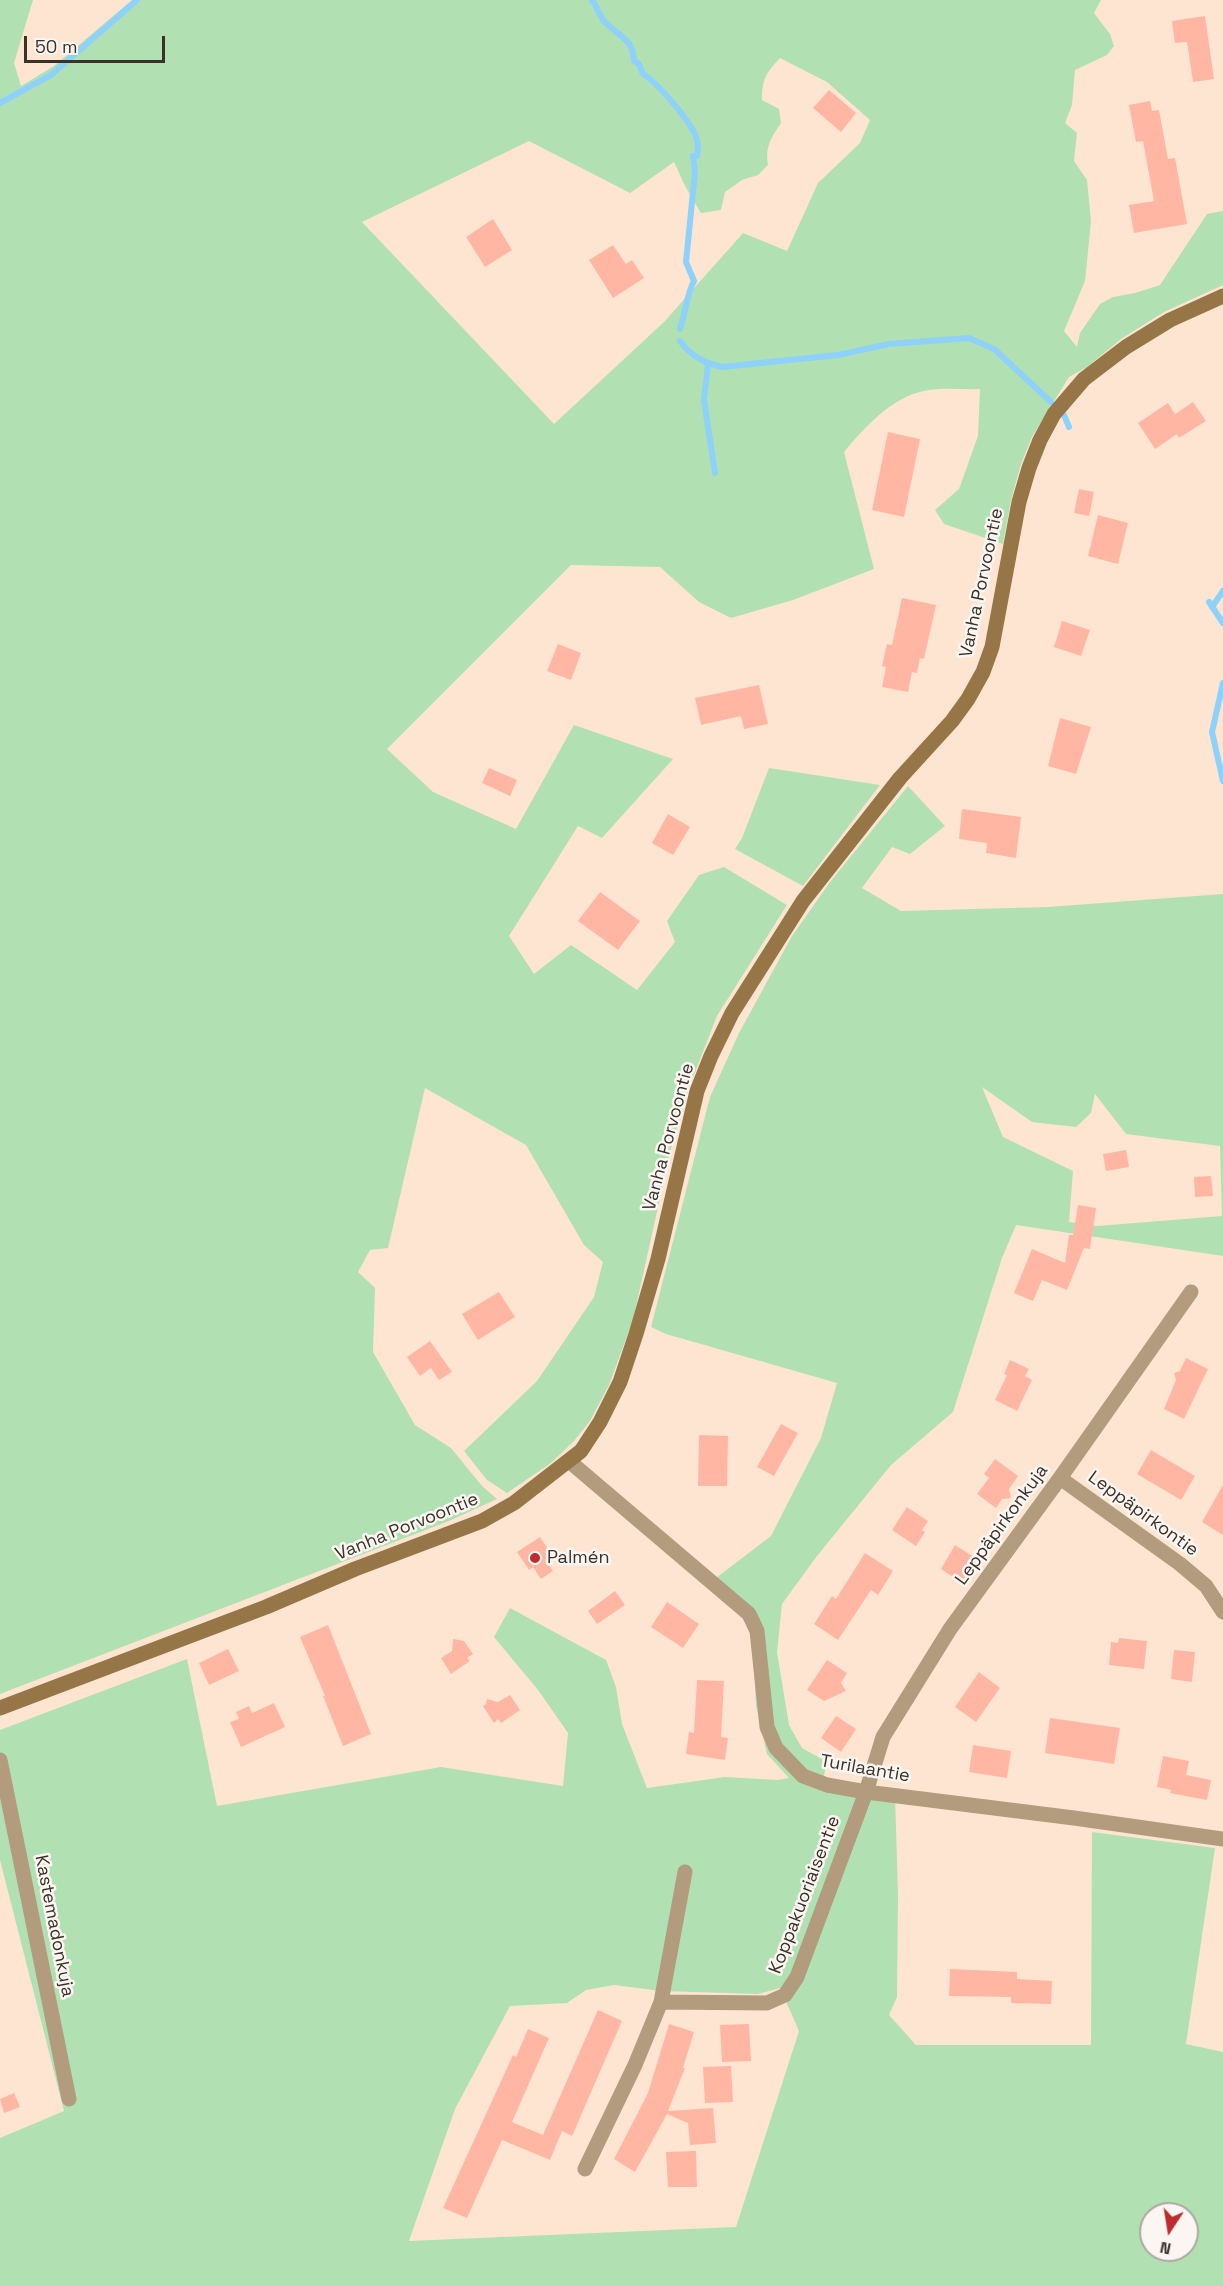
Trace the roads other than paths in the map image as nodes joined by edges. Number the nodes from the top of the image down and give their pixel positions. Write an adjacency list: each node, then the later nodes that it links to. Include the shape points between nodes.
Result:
1 (1223, 296): 3 (street, Vanha Porvoontie, via 1170,320 1126,347 1084,379 1054,414 1033,459 1020,501 994,638 982,672 952,721 900,778 803,901 732,1013 697,1092 658,1259 620,1382 600,1422)
2 (1191, 1292): 4 (street, Leppäpirkonkuja)
3 (569, 1461): 6 (street, Vanha Porvoontie, via 514,1503 482,1521); 8 (street, Turilaantie, via 749,1614 757,1631 767,1727 776,1748 803,1776)
4 (1060, 1478): 5 (street, Leppäpirkontie, via 1180,1564 1206,1586); 8 (street, Leppäpirkonkuja, via 950,1629 888,1728)
5 (1223, 1612)
6 (0, 1708)
7 (0, 1760): 12 (street, Kastemadonkuja)
8 (866, 1792): 9 (street, Turilaantie); 11 (street, Koppakuoriaisentie, via 797,1977 786,1995 767,2002)
9 (1223, 1839)
10 (685, 1872): 11 (street)
11 (661, 2002): 13 (street)
12 (69, 2099)
13 (585, 2169)

